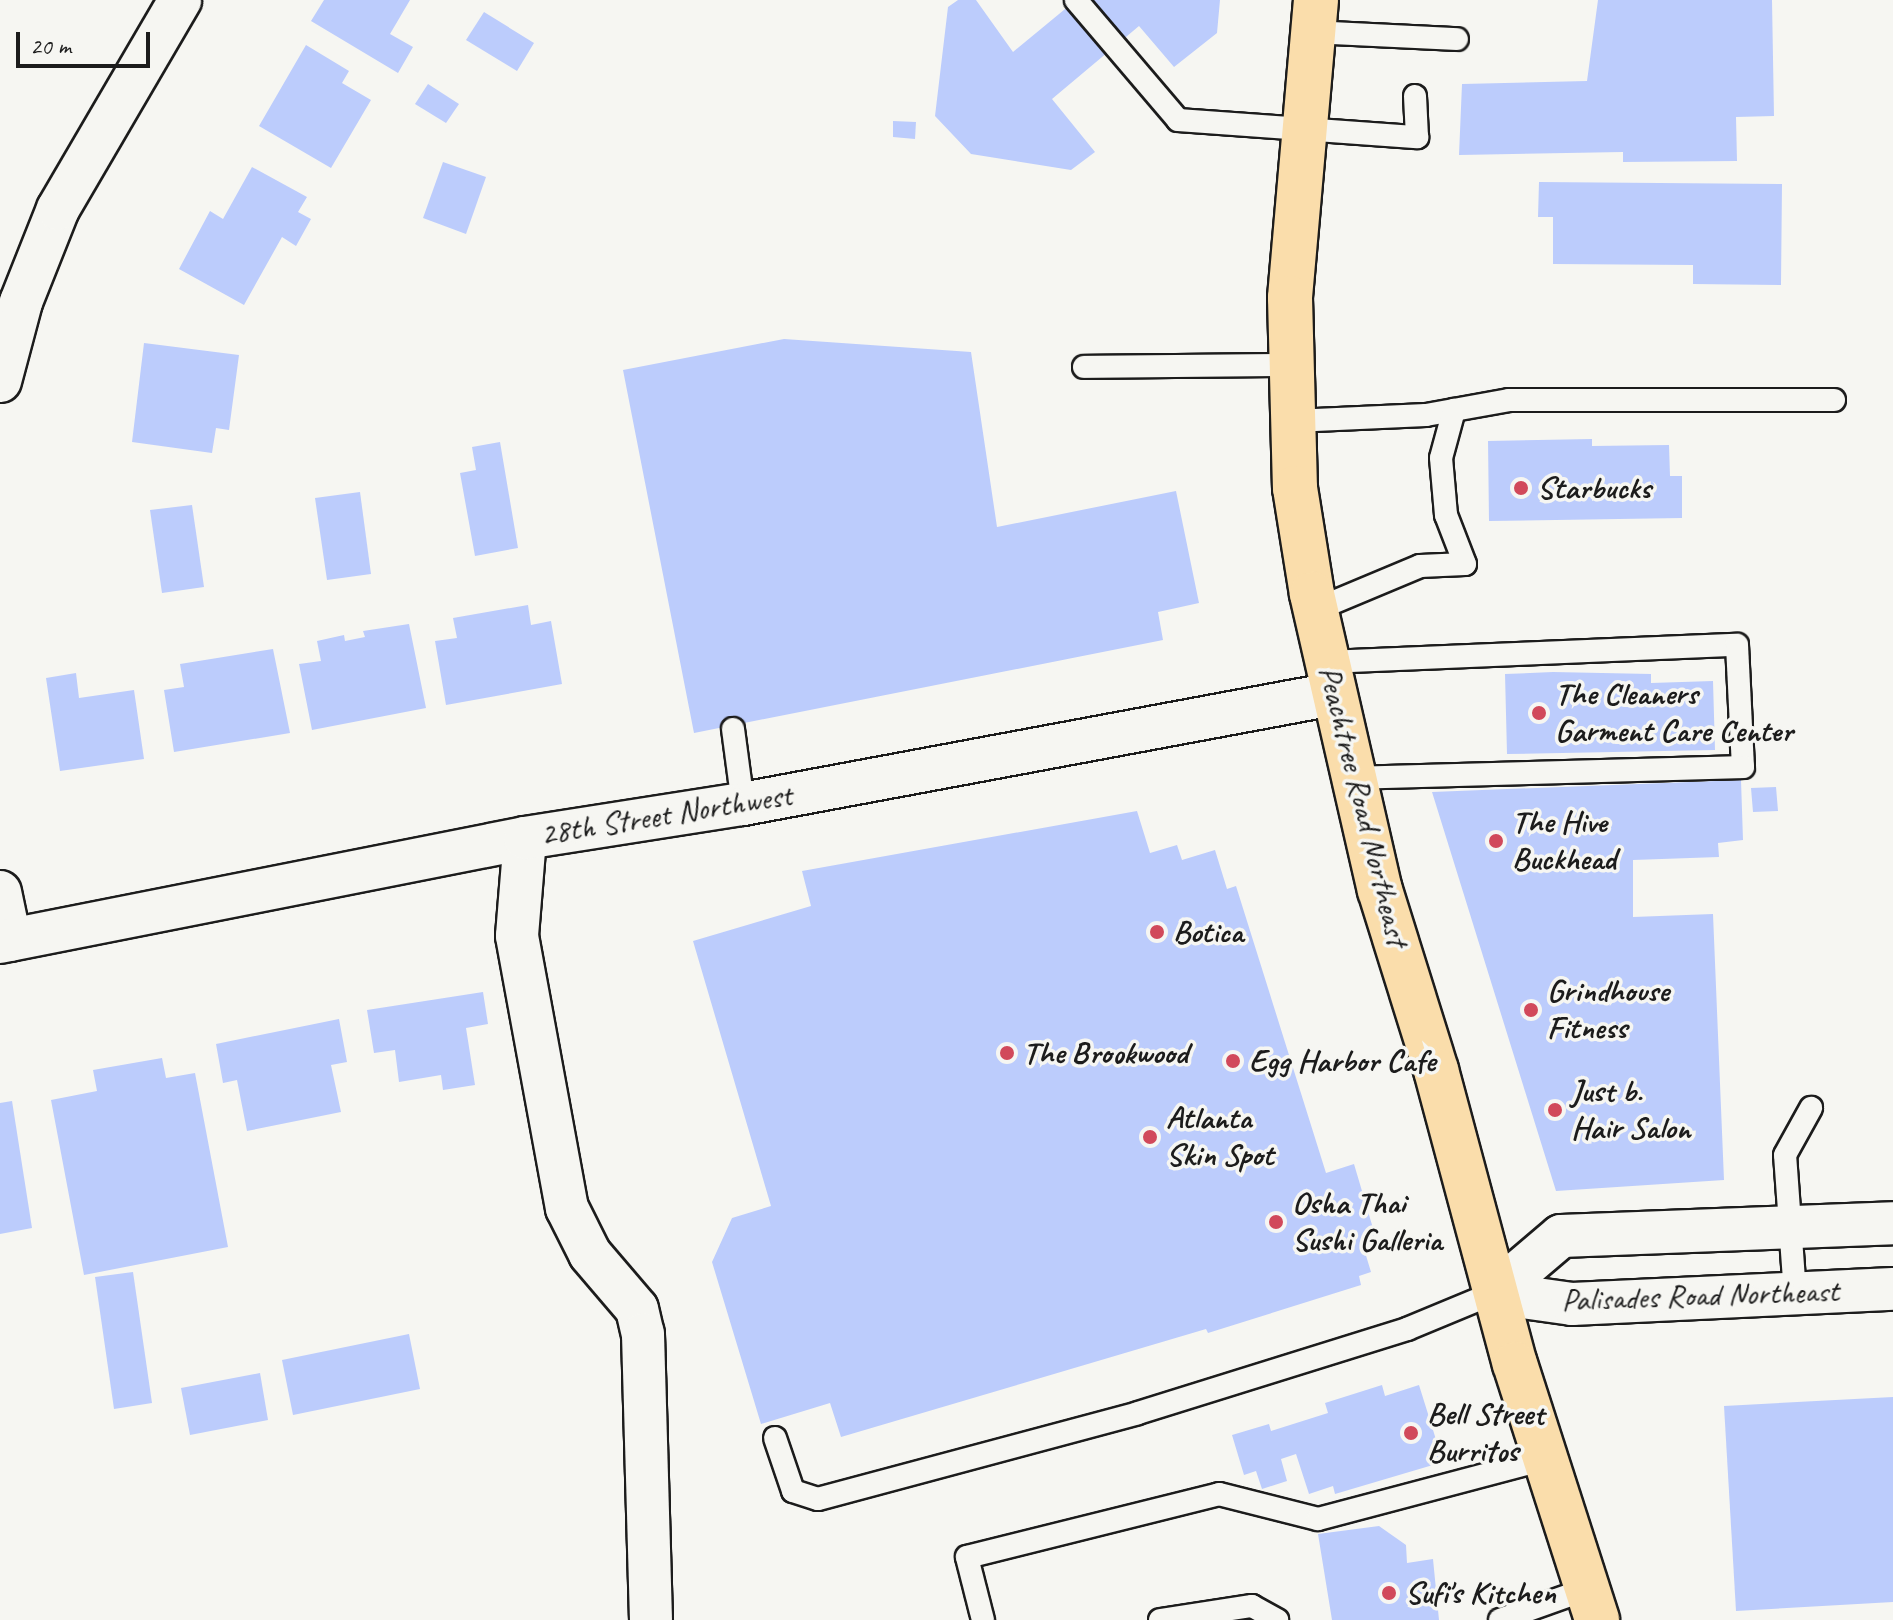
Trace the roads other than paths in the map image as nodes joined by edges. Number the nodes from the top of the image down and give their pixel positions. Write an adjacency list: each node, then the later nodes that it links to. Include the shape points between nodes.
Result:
1 (180, 0): 9 (street, via 58,209 21,302)
2 (1076, 0): 6 (lane, via 1178,120)
3 (1314, 16): 4 (lane); 6 (highway, Peachtree Road Northeast)
4 (1457, 39)
5 (1415, 96): 6 (lane, via 1417,137)
6 (1302, 132): 7 (highway, Peachtree Road Northeast, via 1290,298)
7 (1292, 365): 8 (lane); 12 (highway, Peachtree Road Northeast)
8 (1084, 367)
9 (0, 381)
10 (1834, 400): 11 (lane, via 1509,400)
11 (1454, 410): 12 (lane); 13 (lane, via 1441,458 1446,515 1465,564 1420,566)
12 (1293, 421): 13 (highway, Peachtree Road Northeast, via 1295,488)
13 (1315, 610): 14 (highway, Peachtree Road Northeast)
14 (1330, 678): 16 (highway, Peachtree Road Northeast); 16 (lane, via 1737,645 1743,767); 17 (street, 28th Street Northwest)
15 (733, 729): 17 (lane)
16 (1351, 778): 25 (highway, Peachtree Road Northeast)
17 (743, 804): 18 (street, 28th Street Northwest)
18 (525, 838): 20 (street, 28th Street Northwest); 30 (street, via 517,936 567,1208 590,1254 637,1309 643,1334)
19 (0, 892): 20 (street)
20 (5, 941)
21 (1811, 1108): 23 (lane, via 1785,1155)
22 (1893, 1223): 23 (street, Palisades Road Northeast)
23 (1790, 1227): 25 (street, Palisades Road Northeast, via 1561,1236); 26 (lane)
24 (1893, 1289): 26 (street, Palisades Road Northeast)
25 (1494, 1293): 26 (street, Palisades Road Northeast, via 1572,1304); 27 (lane, via 1407,1329 1151,1409 818,1499 793,1491); 28 (highway, Peachtree Road Northeast)
26 (1795, 1294)
27 (775, 1438)
28 (1545, 1459): 29 (highway, Peachtree Road Northeast); 31 (lane, via 1318,1519 1219,1494 967,1557)
29 (1592, 1604): 34 (lane)
30 (651, 1620)
31 (983, 1620)
32 (1160, 1620): 33 (lane, via 1252,1606)
33 (1277, 1620)
34 (1500, 1620)

